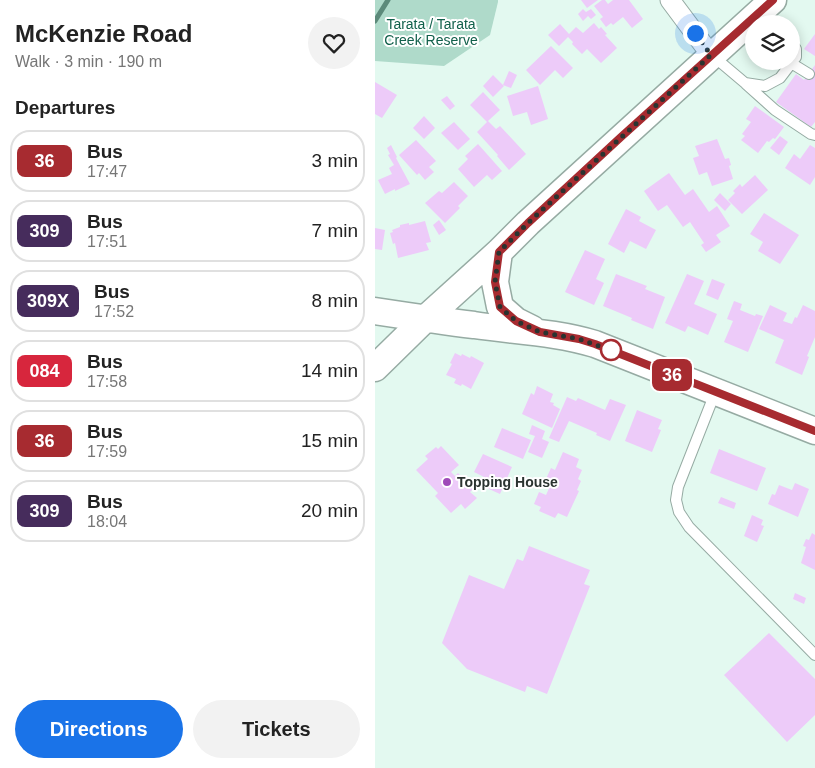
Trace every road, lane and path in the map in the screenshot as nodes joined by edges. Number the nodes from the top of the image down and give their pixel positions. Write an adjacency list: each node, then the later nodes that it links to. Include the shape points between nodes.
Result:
1 (671, 0): 3 (street)
2 (769, 9): 3 (main road)
3 (711, 55): 7 (lane); 9 (main road)
4 (800, 68): 6 (lane)
5 (786, 70): 7 (lane, via 780,78 765,86)
6 (809, 74)
7 (745, 83): 8 (lane, via 775,110)
8 (815, 134)
9 (499, 252): 11 (main road); 12 (main road, via 495,282 500,307 516,321)
10 (375, 311): 11 (main road)
11 (425, 319): 12 (main road); 13 (main road)
12 (540, 332): 14 (main road, via 595,344)
13 (375, 368)
14 (715, 392): 15 (main road); 16 (lane, via 678,487 676,500 679,512 689,527)
15 (815, 431)
16 (815, 655)

